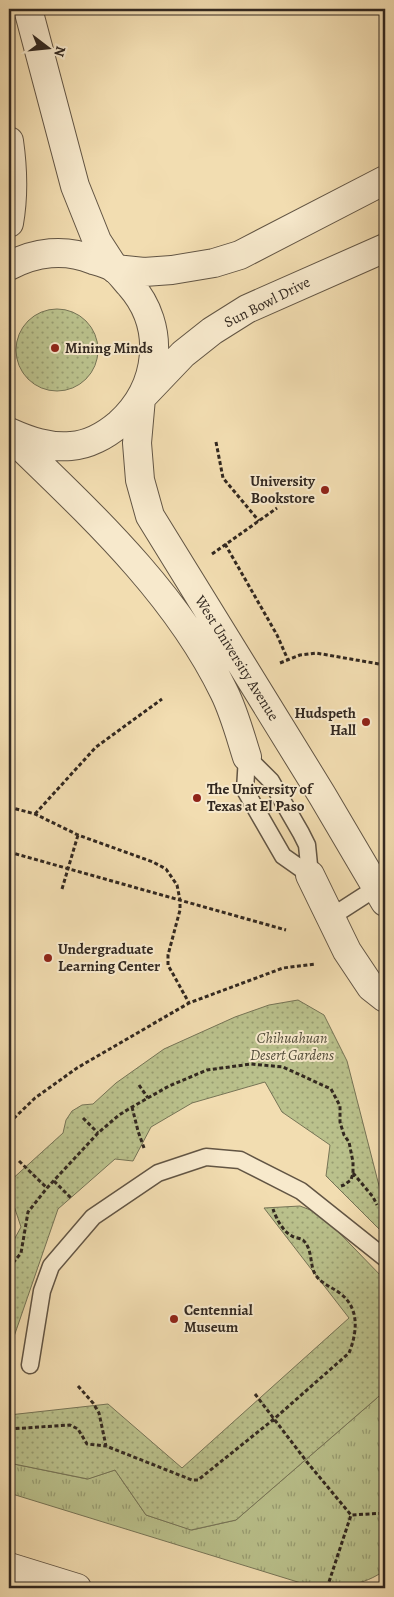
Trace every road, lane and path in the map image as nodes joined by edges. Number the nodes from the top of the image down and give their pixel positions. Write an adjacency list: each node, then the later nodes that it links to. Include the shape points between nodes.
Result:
1 (28, 9): 7 (street, via 75,186 97,241)
2 (9, 141): 4 (street, via 13,192)
3 (385, 180): 7 (street, via 240,255 172,270)
4 (9, 223)
5 (385, 248): 8 (street, Sun Bowl Drive, via 247,310 212,331 183,354)
6 (9, 266): 7 (street, via 41,254 62,252 83,256)
7 (115, 269): 8 (street, via 136,292 147,311 153,332 151,376)
8 (141, 398): 9 (street, via 113,429 94,440 73,446 50,445); 27 (street, West University Avenue, via 137,443 140,480 150,516)
9 (9, 434): 19 (street, West University Avenue, via 123,549 190,634 225,693)
10 (216, 442): 12 (path, via 223,478)
11 (277, 508): 12 (path)
12 (259, 521): 13 (path)
13 (225, 544): 14 (path); 15 (path, via 277,634)
14 (212, 554)
15 (288, 660): 16 (path); 17 (path, via 316,653)
16 (273, 665)
17 (385, 665)
18 (162, 699): 21 (path, via 96,747)
19 (247, 756): 25 (lane, West University Avenue, via 271,781 302,833 307,845); 25 (lane, West University Avenue, via 245,790 283,856)
20 (9, 807): 21 (path)
21 (35, 814): 22 (path)
22 (78, 835): 24 (path); 28 (path, via 153,862 166,870 177,885)
23 (9, 852): 24 (path)
24 (68, 868): 26 (path); 28 (path)
25 (310, 875): 29 (street, West University Avenue)
26 (62, 889)
27 (381, 895): 29 (lane)
28 (180, 900): 30 (path); 33 (path, via 168,965)
29 (331, 917): 32 (street, West University Avenue, via 347,951 371,987)
30 (286, 930)
31 (323, 963): 33 (path, via 283,968)
32 (385, 998)
33 (189, 1003): 38 (path, via 77,1068 35,1098)
34 (139, 1085): 35 (path)
35 (148, 1098)
36 (132, 1106): 40 (path)
37 (83, 1118): 39 (path)
38 (9, 1123)
39 (98, 1133)
40 (141, 1144)
41 (19, 1161): 45 (path)
42 (353, 1173): 47 (path)
43 (54, 1181): 46 (path)
44 (288, 1184): 48 (lane); 49 (lane, via 240,1160 206,1158 158,1173 93,1217 51,1266 42,1291); 52 (path, via 275,1193 275,1215 290,1235 303,1240 310,1252 314,1272 323,1284 350,1303 355,1338 349,1353)
45 (47, 1188)
46 (71, 1197)
47 (377, 1205)
48 (385, 1258)
49 (30, 1365)
50 (78, 1386): 54 (path, via 99,1412)
51 (255, 1394): 52 (path)
52 (274, 1419): 54 (path, via 198,1480); 56 (path)
53 (9, 1430): 54 (path, via 70,1425 78,1429 86,1444)
54 (106, 1446)
55 (385, 1513): 56 (path)
56 (351, 1515): 59 (path)
57 (9, 1567): 58 (street)
58 (77, 1588)
59 (327, 1588)

